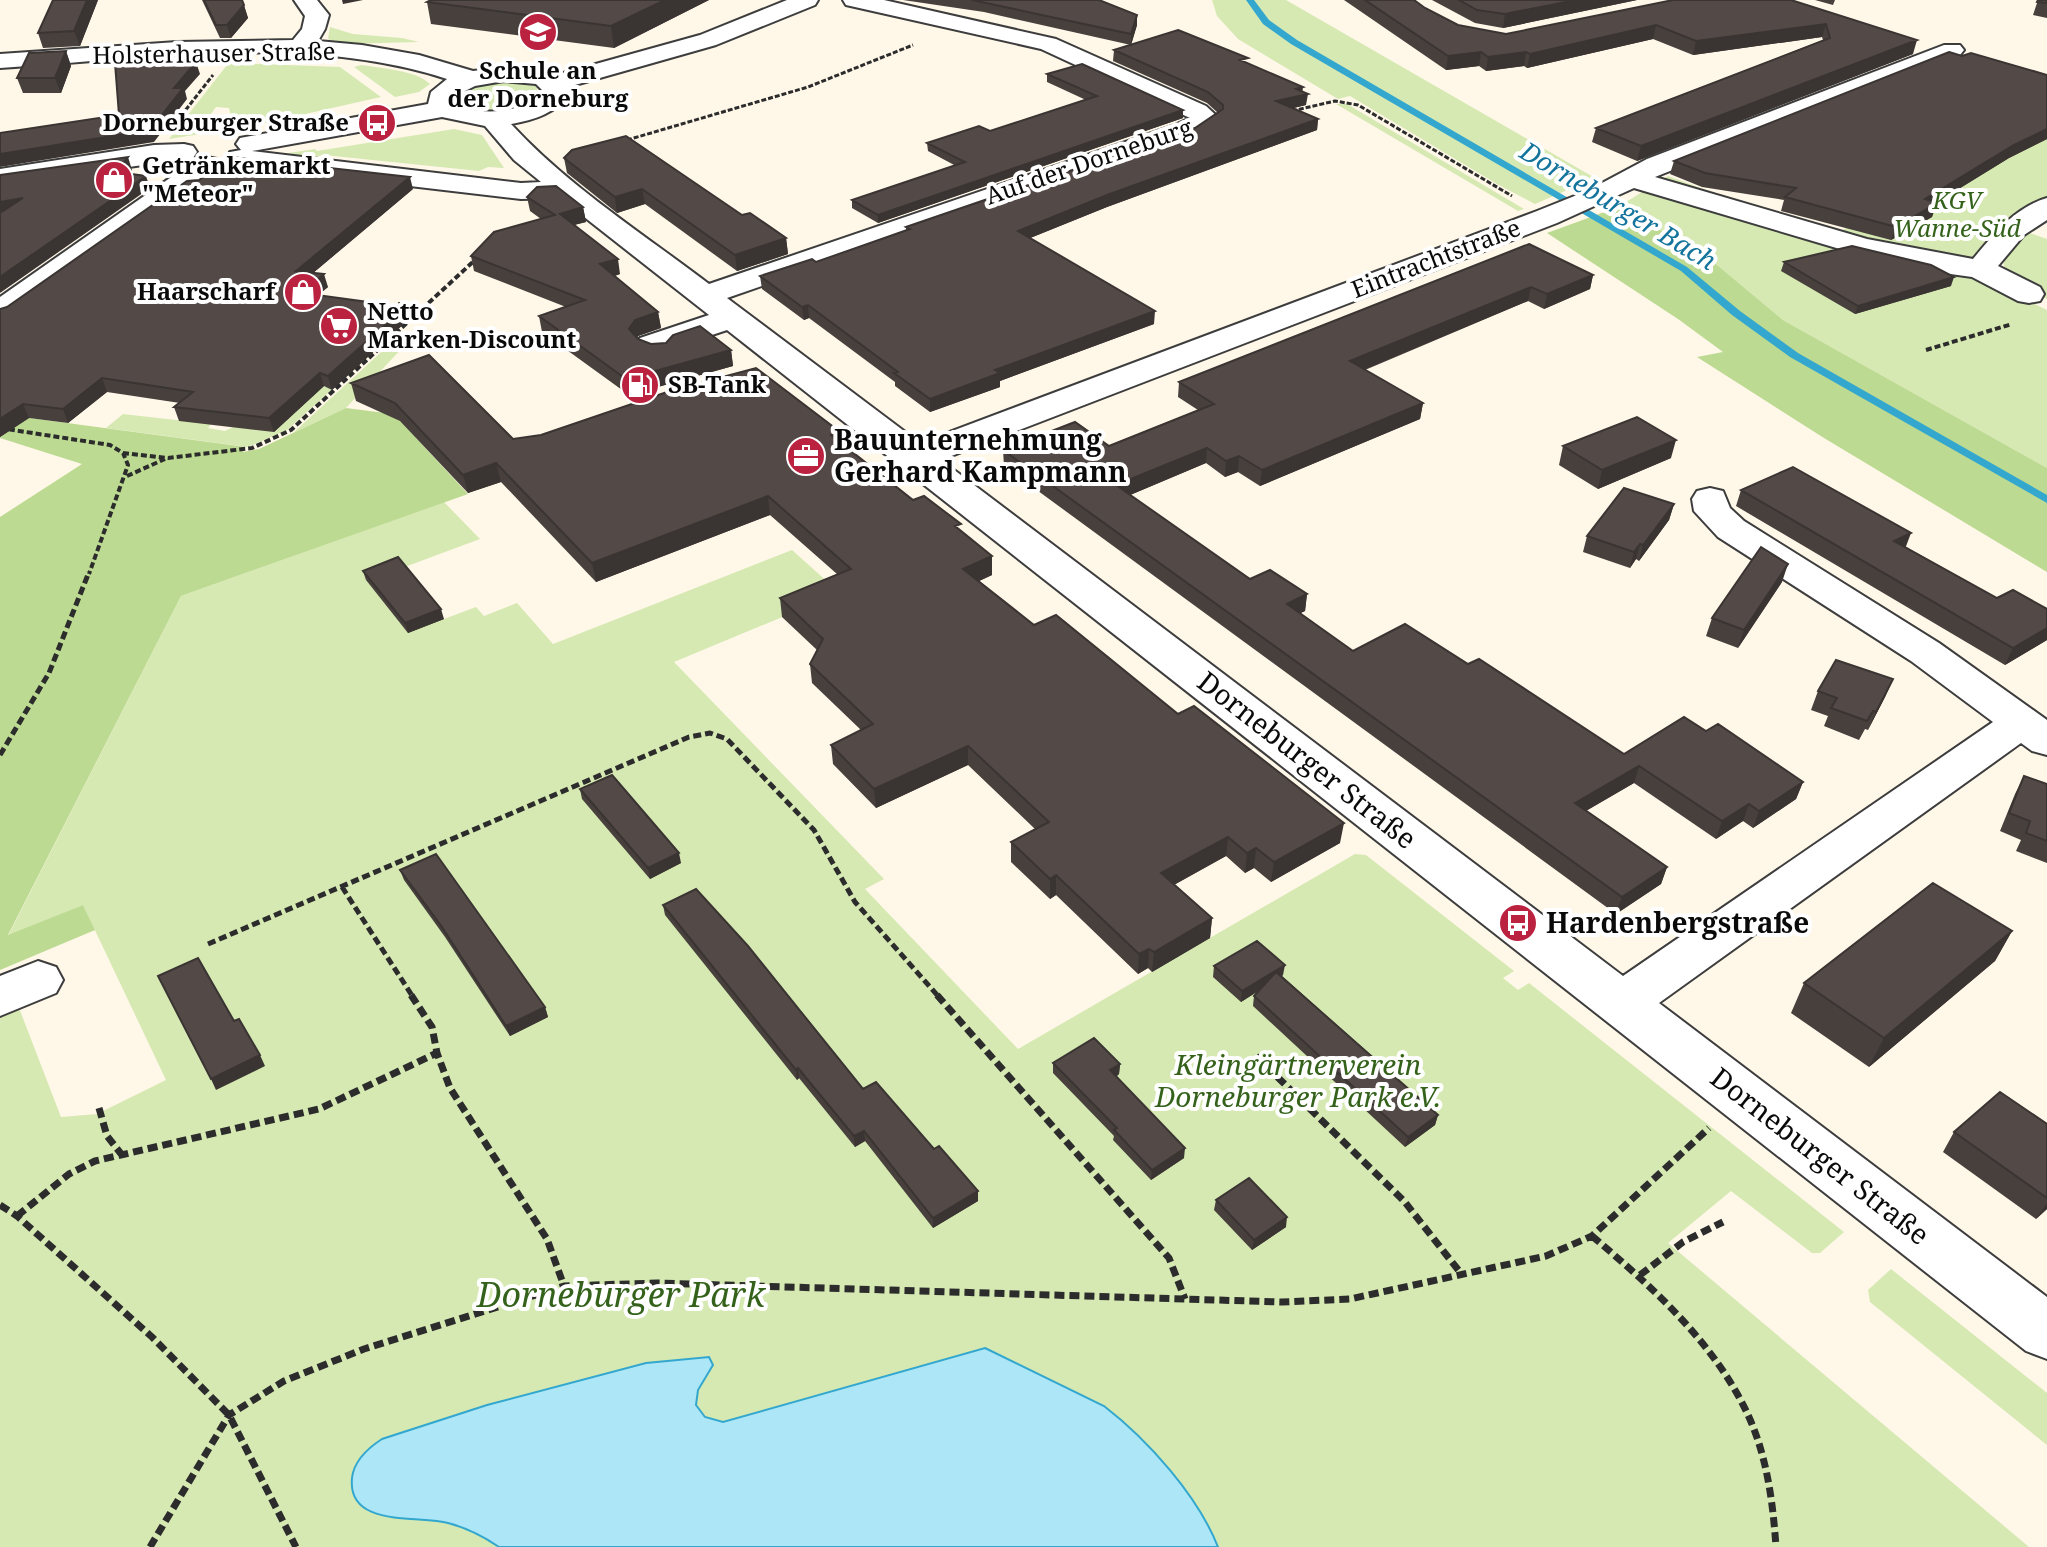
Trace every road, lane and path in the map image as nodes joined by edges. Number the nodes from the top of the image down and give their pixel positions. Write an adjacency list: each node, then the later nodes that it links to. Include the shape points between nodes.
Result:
1 (305, 0): 6 (street, via 317,15 309,37)
2 (807, 0): 14 (street, via 708,40)
3 (854, 0): 4 (street, Auf der Dorneburg)
4 (957, 24): 19 (path, via 847,73); 31 (street, Auf der Dorneburg, via 1066,50 1207,119)
5 (1923, 41): 7 (street)
6 (298, 48): 8 (street, Holsterhauser Straße); 10 (street, Holsterhauser Straße)
7 (1952, 50): 9 (street); 24 (street, Eintrachtstraße)
8 (349, 51): 12 (street, via 421,47); 13 (street, Holsterhauser Straße, via 411,60)
9 (1978, 57)
10 (0, 61)
11 (221, 66): 21 (path)
12 (519, 74): 13 (street); 14 (street)
13 (472, 79): 15 (street, via 451,87)
14 (552, 84): 17 (street, via 554,99)
15 (442, 103): 18 (street, via 463,116); 20 (street)
16 (1291, 111): 26 (path, via 1335,101 1358,105)
17 (526, 113): 18 (street); 23 (street)
18 (492, 118): 23 (street, Dorneburger Straße, via 512,143)
19 (623, 141)
20 (219, 150): 21 (street); 23 (street, via 521,191); 33 (street)
21 (154, 153): 22 (street)
22 (0, 177)
23 (553, 177): 31 (street, Dorneburger Straße)
24 (1629, 178): 26 (street, Eintrachtstraße); 28 (street, via 1860,246)
25 (2047, 207): 28 (street, via 2005,237)
26 (1547, 217): 41 (street, Eintrachtstraße)
27 (485, 250): 32 (path)
28 (1980, 269): 29 (street)
29 (2029, 294)
30 (398, 304): 32 (path)
31 (720, 306): 35 (street, via 651,345); 37 (street, Dorneburger Straße)
32 (426, 307): 42 (path, via 291,430 252,448)
33 (0, 311)
34 (2017, 323): 36 (path)
35 (657, 349)
36 (1926, 350)
37 (793, 362): 38 (street); 41 (street, Dorneburger Straße)
38 (749, 376)
39 (0, 428): 40 (path, via 97,441)
40 (123, 453): 42 (path); 43 (path)
41 (916, 457): 49 (street, Dorneburger Straße)
42 (168, 458): 43 (path)
43 (126, 477): 46 (path, via 49,673)
44 (1710, 499): 45 (street, via 1712,511 1731,529 1925,652)
45 (2034, 732): 49 (street)
46 (0, 755)
47 (342, 887): 48 (path); 50 (path, via 432,1027); 62 (path, via 689,737 710,733 727,739 814,830 855,902 1169,1258)
48 (208, 944)
49 (1622, 1003): 52 (street, Dorneburger Straße)
50 (437, 1053): 54 (path, via 319,1109); 61 (path, via 450,1088 547,1239)
51 (1256, 1056): 60 (path, via 1404,1201)
52 (1744, 1098): 58 (path); 63 (street, Dorneburger Straße)
53 (99, 1108): 54 (path, via 107,1136)
54 (122, 1155): 56 (path, via 69,1174)
55 (0, 1205): 56 (path)
56 (17, 1216): 64 (path, via 152,1337)
57 (1723, 1222): 59 (path, via 1683,1242)
58 (1592, 1236): 59 (path); 60 (path, via 1546,1256)
59 (1640, 1275): 67 (path, via 1731,1384 1758,1442)
60 (1463, 1276): 62 (path, via 1350,1299)
61 (564, 1286): 62 (path, via 688,1284); 64 (path, via 364,1349 284,1381)
62 (1185, 1300)
63 (2047, 1332)
64 (229, 1415): 65 (path); 66 (path)
65 (150, 1547)
66 (296, 1547)
67 (1776, 1547)

